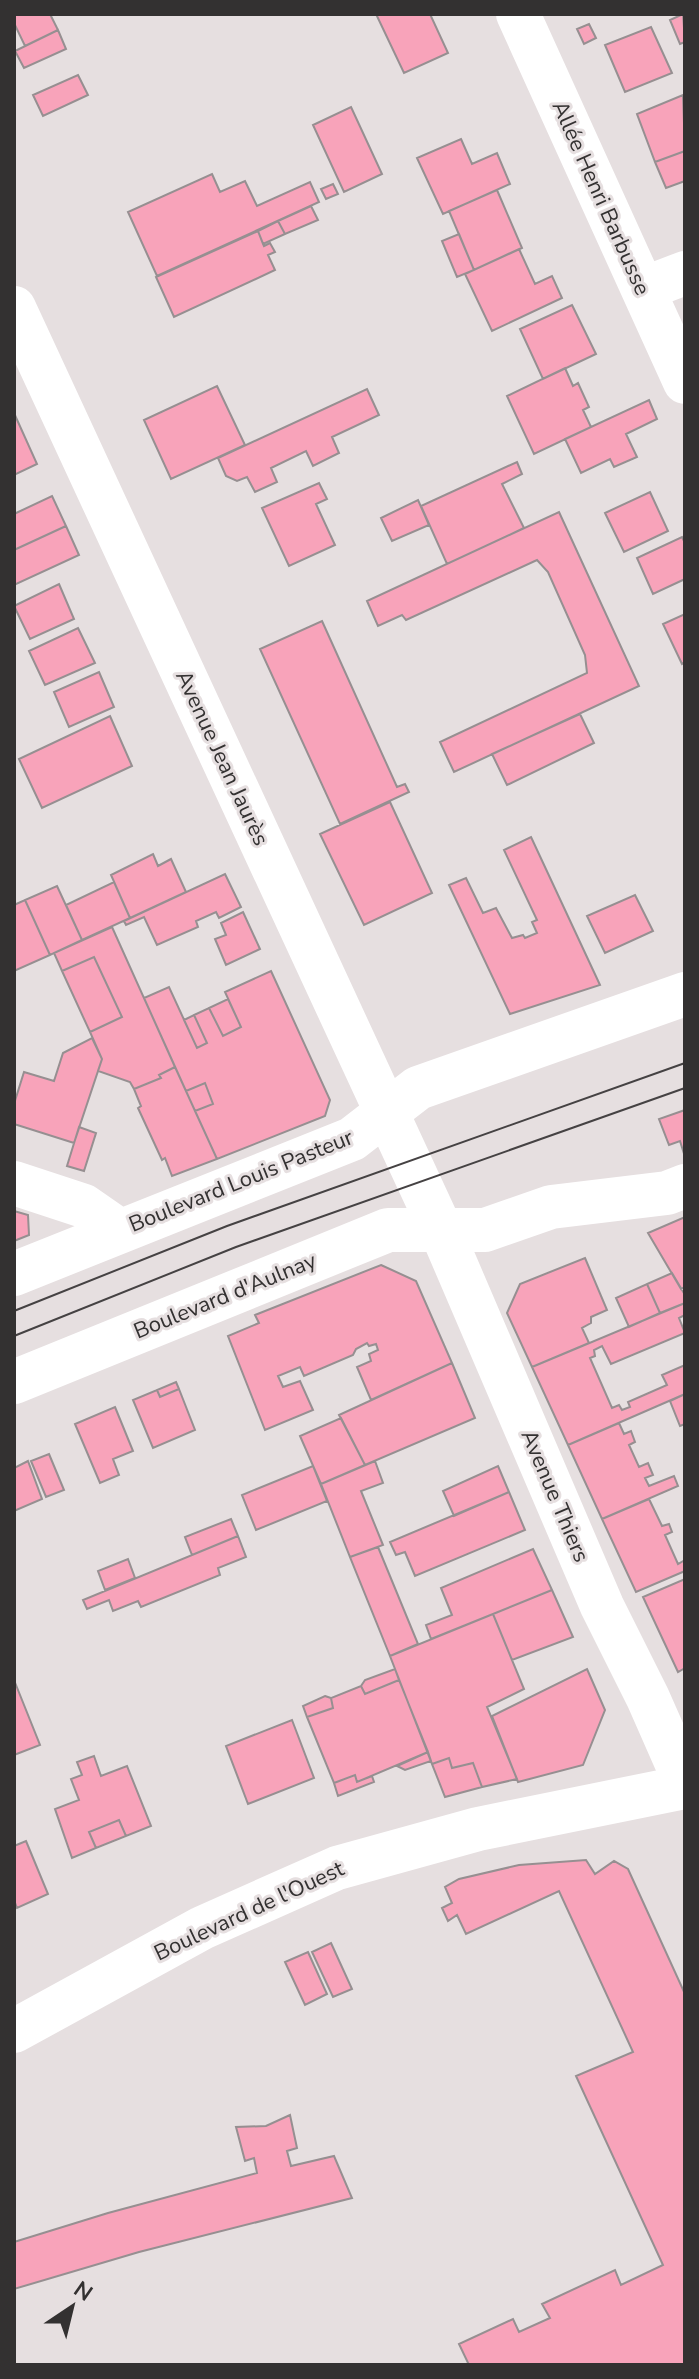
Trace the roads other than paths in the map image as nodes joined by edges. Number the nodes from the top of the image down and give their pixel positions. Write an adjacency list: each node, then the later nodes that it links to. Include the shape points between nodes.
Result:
1 (518, 14): 3 (street, Allée Henri Barbusse)
2 (685, 273): 3 (street)
3 (643, 289): 5 (street, Allée Henri Barbusse)
4 (14, 308): 7 (street, Avenue Jean Jaurès)
5 (685, 382)
6 (685, 994): 7 (street, Boulevard Louis Pasteur, via 418,1088)
7 (386, 1113): 10 (street, Avenue Jean Jaurès); 11 (street, Boulevard Louis Pasteur, via 352,1139)
8 (14, 1183): 11 (street, via 84,1206)
9 (685, 1186): 10 (street, Boulevard d'Aulnay, via 667,1193 551,1207 485,1230)
10 (435, 1219): 13 (street, Boulevard d'Aulnay, via 388,1230); 14 (street, Avenue Thiers)
11 (120, 1231): 12 (street, Boulevard Louis Pasteur)
12 (14, 1274)
13 (14, 1382)
14 (685, 1784): 15 (street, Boulevard de l'Ouest, via 478,1829 337,1868 202,1928)
15 (14, 2031)

